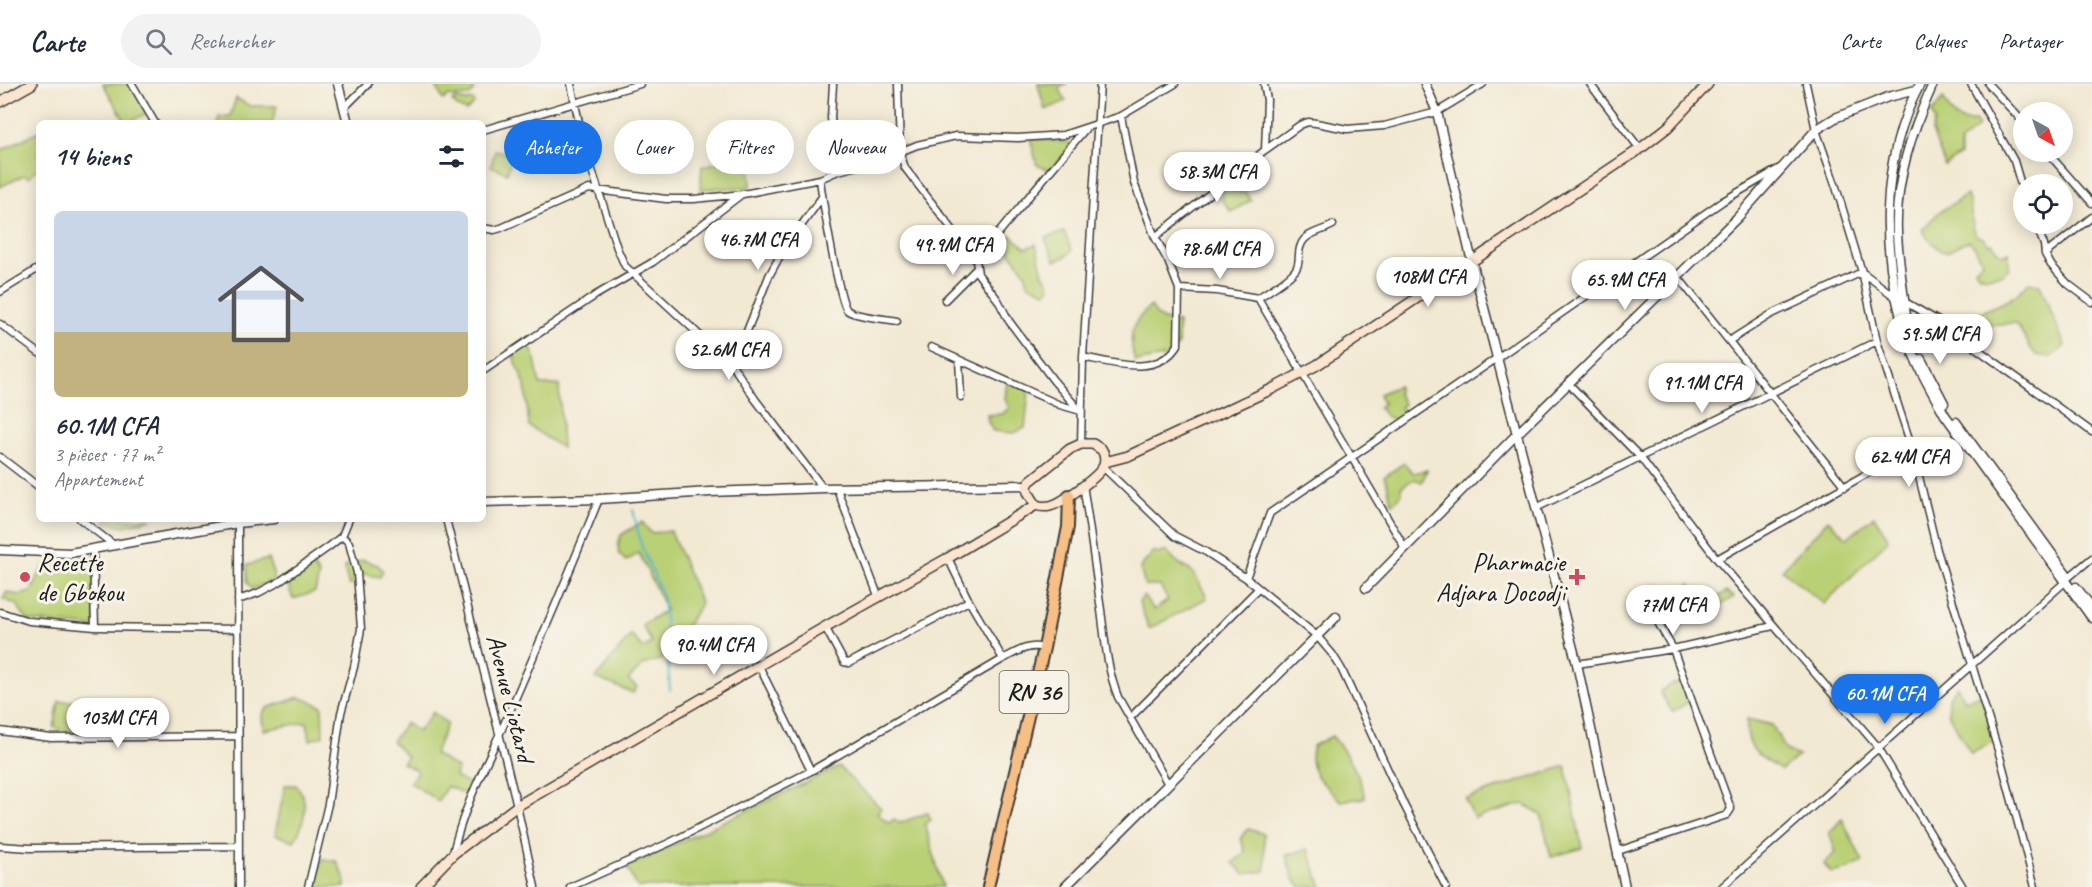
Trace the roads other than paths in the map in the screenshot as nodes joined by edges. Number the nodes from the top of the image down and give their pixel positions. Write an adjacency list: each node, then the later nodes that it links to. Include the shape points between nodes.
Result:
1 (132, 84): 27 (street)
2 (338, 84): 23 (street)
3 (368, 84): 23 (street)
4 (571, 84): 22 (street)
5 (640, 84): 22 (street)
6 (833, 84): 29 (street)
7 (898, 84): 30 (street)
8 (1100, 84): 31 (street)
9 (1175, 84): 26 (street)
10 (1264, 84): 36 (street)
11 (1425, 84): 25 (street)
12 (1483, 84): 25 (street)
13 (1590, 84): 35 (street)
14 (1708, 84): 35 (main road, via 1668,127)
15 (1806, 84): 34 (street)
16 (1933, 84): 65 (street, via 1918,116 1901,175 1896,230)
17 (1971, 84): 42 (street)
18 (1988, 84): 24 (street)
19 (29, 85): 21 (main road)
20 (1918, 87): 34 (street, via 1835,118); 65 (street, via 1890,174 1890,252)
21 (0, 102)
22 (575, 102): 33 (street); 44 (street, via 582,142)
23 (345, 107): 28 (street)
24 (2013, 111)
25 (1437, 112): 36 (street, via 1384,126 1347,129 1308,122); 55 (street)
26 (1121, 116): 31 (street); 52 (street, via 1134,183)
27 (153, 120)
28 (347, 120)
29 (831, 120)
30 (899, 120)
31 (1098, 123): 32 (street); 73 (street)
32 (1087, 128): 37 (street, via 1046,137 956,136); 54 (street)
33 (486, 129)
34 (1816, 130): 39 (street); 58 (street)
35 (1641, 149): 55 (main road)
36 (1265, 150): 52 (street)
37 (906, 151)
38 (2056, 162): 47 (street)
39 (1783, 167): 60 (street); 74 (street, via 1722,201)
40 (906, 168): 54 (street)
41 (831, 174): 43 (street)
42 (2018, 174)
43 (820, 179): 45 (street); 46 (street)
44 (598, 190): 45 (street, via 666,199); 50 (street, via 583,190 501,228); 59 (street, via 622,261)
45 (742, 194): 59 (street)
46 (822, 197): 67 (street, via 845,306 851,312); 76 (street, via 769,276)
47 (2092, 203)
48 (2092, 217): 53 (street)
49 (1333, 225): 63 (street, via 1305,239 1294,272)
50 (486, 229)
51 (2040, 234): 53 (street)
52 (1155, 237): 61 (street)
53 (2045, 254): 66 (street, via 2057,274)
54 (976, 260): 56 (street)
55 (1472, 262): 74 (street); 78 (main road)
56 (977, 268): 64 (street); 82 (street, via 1009,321)
57 (36, 270): 62 (street)
58 (1862, 272): 65 (street); 69 (street, via 1778,310); 70 (street)
59 (634, 274): 76 (street); 77 (street)
60 (1678, 277): 69 (street); 79 (street)
61 (1179, 289): 63 (street); 73 (street, via 1178,345 1168,356 1132,367)
62 (0, 292)
63 (1258, 298): 78 (street)
64 (945, 300)
65 (1901, 301): 83 (street, via 1940,322); 118 (street, via 1917,350 1949,412)
66 (2092, 302)
67 (897, 321)
68 (0, 324): 72 (street)
69 (1729, 341): 80 (street)
70 (1877, 341): 80 (street); 86 (street)
71 (931, 347): 75 (street)
72 (36, 351)
73 (1083, 357): 82 (street)
74 (1497, 358): 84 (street); 89 (street)
75 (959, 360): 81 (street); 82 (street)
76 (733, 366): 95 (street)
77 (486, 369)
78 (1302, 374): 89 (street); 90 (main road)
79 (1569, 384): 84 (street); 88 (street)
80 (1770, 393): 88 (street); 94 (street)
81 (961, 397)
82 (1081, 412): 85 (street)
83 (2092, 432)
84 (1517, 434): 101 (street); 111 (street)
85 (1081, 444): 90 (main road, via 1098,446); 92 (main road, via 1035,475)
86 (1912, 448): 94 (street); 138 (street)
87 (0, 457): 91 (street)
88 (1640, 457): 101 (street); 116 (street)
89 (1352, 458): 111 (street); 117 (street, via 1270,513)
90 (1104, 465): 93 (main road); 117 (street, via 1175,536)
91 (36, 485)
92 (1027, 485): 96 (street); 100 (main road)
93 (1083, 486): 97 (main road); 140 (street, via 1106,652 1115,689)
94 (1845, 487): 116 (street)
95 (823, 488): 96 (street); 98 (street)
96 (837, 489): 121 (street)
97 (1069, 495): 100 (main road, via 1048,507); 134 (main road, RN 36, via 1068,527)
98 (599, 499): 99 (street); 143 (street)
99 (486, 502)
100 (1036, 505): 114 (main road)
101 (1536, 508): 137 (street)
102 (83, 522): 108 (street)
103 (91, 522): 108 (street)
104 (250, 522): 107 (street)
105 (348, 522): 109 (street)
106 (447, 522): 143 (street, Avenue Liotard)
107 (238, 524): 110 (street); 122 (street)
108 (88, 526): 110 (street)
109 (342, 536): 122 (street, via 279,582); 153 (street, via 349,543 357,573 361,629 341,713 330,796)
110 (114, 546): 113 (street)
111 (1405, 548): 119 (street)
112 (0, 550): 113 (street)
113 (93, 550): 130 (street)
114 (948, 558): 121 (main road); 123 (street)
115 (2092, 558): 118 (street)
116 (1717, 559): 129 (street)
117 (1246, 578): 120 (street)
118 (2067, 580): 124 (street); 128 (street); 138 (street)
119 (1366, 588)
120 (1258, 589): 133 (street); 140 (street)
121 (879, 597): 131 (main road)
122 (238, 600): 132 (street)
123 (969, 601): 131 (street, via 849,663 844,662); 136 (street)
124 (2092, 608)
125 (1651, 610): 135 (street)
126 (0, 612): 130 (street, via 29,621)
127 (1336, 617): 133 (street)
128 (2092, 618)
129 (1773, 626): 135 (street); 144 (street)
130 (95, 627): 132 (street)
131 (825, 627): 139 (main road)
132 (238, 628): 142 (street)
133 (1317, 636): 146 (street); 159 (street, via 1341,668)
134 (1044, 648): 136 (street, via 1028,646); 157 (main road, RN 36)
135 (1673, 649): 137 (street); 150 (street, via 1730,813)
136 (1003, 658): 145 (street)
137 (1577, 664): 150 (street)
138 (1971, 664): 144 (street); 163 (street)
139 (759, 666): 145 (street); 147 (main road)
140 (1131, 717): 146 (street)
141 (0, 731): 142 (street, via 51,738)
142 (238, 736): 149 (street)
143 (499, 737): 147 (street, Avenue Liotard); 151 (street, via 458,832)
144 (1878, 747): 161 (street); 162 (street)
145 (811, 771): 156 (street, via 671,842)
146 (1168, 784): 158 (street)
147 (517, 806): 151 (main road); 155 (street, Avenue Liotard)
148 (0, 846): 149 (street)
149 (239, 846): 152 (street)
150 (1618, 851): 160 (street)
151 (453, 854): 154 (main road)
152 (239, 887)
153 (308, 887)
154 (421, 887)
155 (534, 887)
156 (570, 887)
157 (988, 887)
158 (1065, 887)
159 (1446, 887)
160 (1625, 887)
161 (1722, 887)
162 (1963, 887)
163 (2035, 887)

